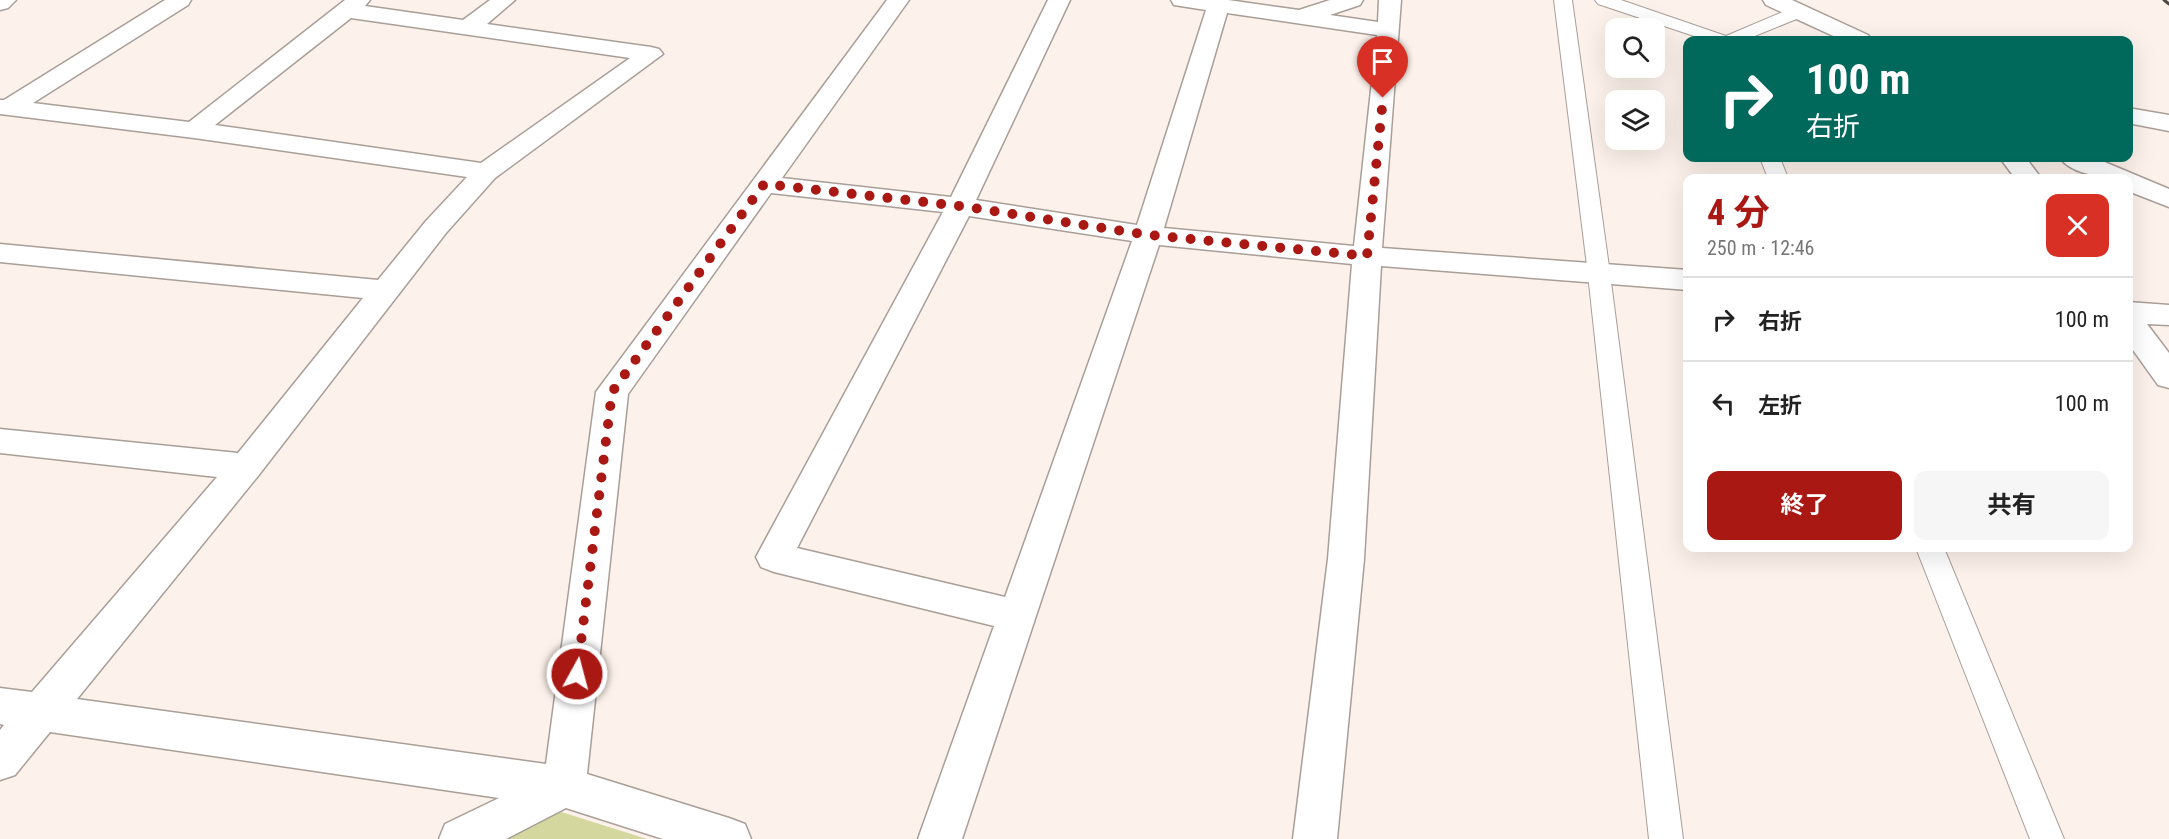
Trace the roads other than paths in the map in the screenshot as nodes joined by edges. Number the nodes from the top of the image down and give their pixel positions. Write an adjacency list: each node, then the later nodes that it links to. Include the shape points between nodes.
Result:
1 (5, 0): 11 (street)
2 (180, 0): 21 (street)
3 (504, 0): 17 (street)
4 (898, 0): 29 (street)
5 (1059, 0): 31 (street)
6 (1182, 0): 13 (street)
7 (1352, 0): 16 (street)
8 (1563, 0): 35 (lane)
9 (1604, 0): 18 (lane)
10 (1774, 0): 14 (street)
11 (0, 3)
12 (352, 5): 17 (street); 24 (street)
13 (1218, 6): 16 (street); 32 (street)
14 (1798, 12): 19 (lane); 20 (street)
15 (1390, 15): 16 (street); 34 (street)
16 (1297, 19)
17 (468, 28): 26 (street, via 651,54)
18 (1710, 36)
19 (1741, 36)
20 (1851, 36)
21 (4, 108): 24 (street)
22 (2133, 116): 23 (street)
23 (2169, 123)
24 (194, 130): 26 (street)
25 (2083, 162): 27 (street)
26 (486, 172): 37 (street, via 436,227)
27 (2112, 174)
28 (2133, 183): 30 (street)
29 (764, 184): 31 (street); 49 (street, via 612,392)
30 (2169, 199)
31 (960, 206): 32 (street); 45 (street, via 774,557)
32 (1149, 235): 34 (street); 45 (street)
33 (0, 253): 37 (street)
34 (1367, 256): 35 (street); 53 (street, via 1346,559)
35 (1599, 274): 36 (street); 54 (lane)
36 (1683, 280)
37 (387, 291): 43 (street)
38 (2133, 312): 39 (street)
39 (2169, 315)
40 (2133, 326): 41 (street)
41 (2169, 377)
42 (0, 441): 43 (street)
43 (246, 467): 47 (street)
44 (1932, 552): 55 (lane)
45 (1018, 616): 52 (street)
46 (0, 706): 47 (street)
47 (41, 712): 48 (street); 49 (street)
48 (0, 761)
49 (564, 787): 50 (street); 51 (street)
50 (461, 839)
51 (729, 839)
52 (940, 839)
53 (1316, 839)
54 (1666, 839)
55 (2047, 839)

